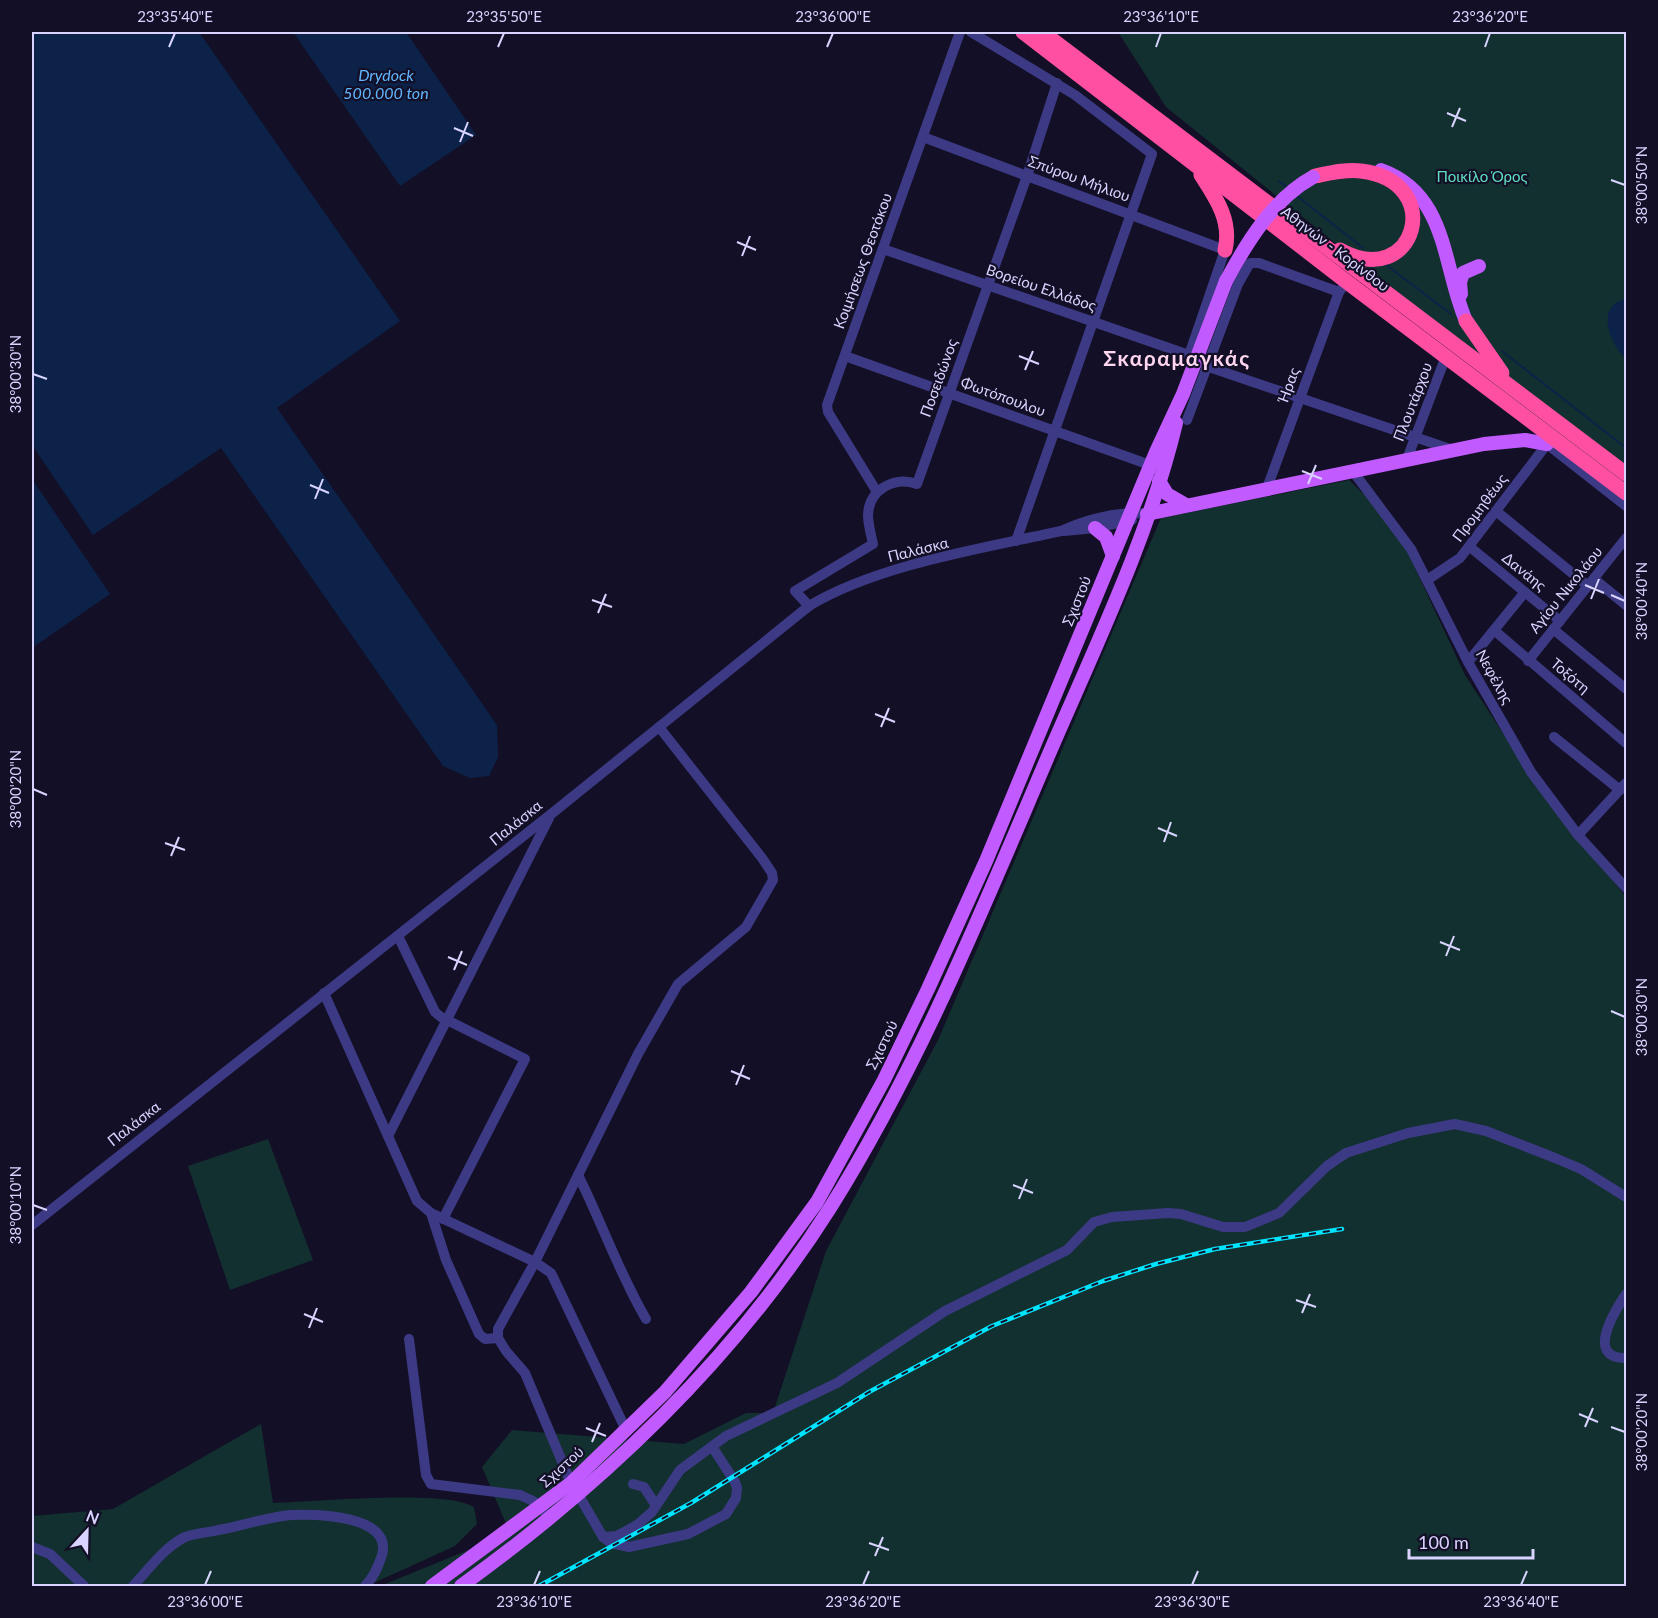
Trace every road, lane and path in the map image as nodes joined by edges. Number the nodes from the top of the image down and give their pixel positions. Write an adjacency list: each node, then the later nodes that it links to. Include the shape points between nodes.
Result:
1 (960, 32): 6 (street, Κοιμήσεως Θεοτόκου)
2 (971, 32): 5 (street)
3 (1023, 32): 7 (highway, Αθηνών - Κορίνθου)
4 (1042, 32): 11 (highway, Αθηνών - Κορίνθου)
5 (1057, 83): 8 (street, Ποσειδώνος); 10 (street, via 1152,154)
6 (922, 137): 8 (street, Σπύρου Μήλιου); 13 (street, Κοιμήσεως Θεοτόκου)
7 (1196, 166): 14 (highway, via 1225,219); 16 (highway, Αθηνών - Κορίνθου)
8 (1027, 176): 10 (street, Σπύρου Μήλιου); 15 (street, Ποσειδώνος)
9 (1314, 176): 11 (highway, via 1357,171 1378,175 1407,194 1415,222 1405,244 1392,255 1368,260 1348,254); 12 (main road, Σχιστού, via 1334,167 1357,165 1400,179 1426,202); 31 (main road, Σχιστού, bridge, via 1290,193 1265,220 1226,280)
10 (1132, 215): 14 (street, Σπύρου Μήλιου); 18 (street)
11 (1298, 227): 23 (highway, Αθηνών - Κορίνθου)
12 (1442, 241): 17 (main road); 17 (main road, via 1458,261 1479,266 1465,271 1460,279)
13 (882, 249): 15 (street, Βορείου Ελλάδος); 20 (street, Κοιμήσεως Θεοτόκου)
14 (1225, 250): 19 (street)
15 (988, 286): 18 (street, Βορείου Ελλάδος); 24 (street, Ποσειδώνος)
16 (1343, 287): 21 (highway, Αθηνών - Κορίνθου); 22 (street, via 1250,263); 25 (street, Ήρας)
17 (1466, 321): 23 (highway)
18 (1094, 322): 19 (street, Βορείου Ελλάδος); 27 (street)
19 (1189, 355): 31 (main road)
20 (845, 356): 24 (street, Φωτόπουλου); 38 (street, Κοιμήσεως Θεοτόκου, via 827,409)
21 (1446, 356): 28 (street, Πλουτάρχου); 35 (highway, Αθηνών - Κορίνθου)
22 (1206, 366): 25 (street); 26 (street)
23 (1510, 385): 34 (highway, Αθηνών - Κορίνθου)
24 (950, 394): 27 (street, Φωτόπουλου); 38 (street, Ποσειδώνος, via 917,484 895,482)
25 (1300, 398): 28 (street); 37 (street, Ήρας)
26 (1187, 420): 31 (main road)
27 (1055, 431): 31 (street, Φωτόπουλου); 48 (street)
28 (1415, 439): 30 (street); 32 (street, Πλουτάρχου)
29 (1547, 444): 30 (main road, via 1510,440); 35 (highway); 41 (street); 42 (street, Προμηθέως)
30 (1454, 450): 32 (main road)
31 (1158, 457): 36 (main road, Σχιστού); 44 (main road, Σχιστού)
32 (1407, 459): 33 (main road)
33 (1352, 470): 37 (main road); 51 (street, Νεφέλης, via 1401,533)
34 (1626, 474)
35 (1610, 480): 39 (highway, Αθηνών - Κορίνθου)
36 (1159, 481): 40 (main road, via 1167,494); 43 (main road, Σχιστού)
37 (1267, 488): 40 (main road)
38 (877, 492): 55 (street, via 868,513 873,544 795,591)
39 (1626, 492)
40 (1186, 505): 43 (main road)
41 (1626, 506)
42 (1496, 511): 49 (street, Προμηθέως); 52 (street)
43 (1148, 514): 44 (street, Παλάσκα); 86 (main road, Σχιστού, via 1121,587 1001,868 917,1048 850,1174 786,1271 710,1366 676,1402)
44 (1130, 517): 45 (street, Παλάσκα); 46 (street, Παλάσκα, via 1076,524); 50 (main road, Σχιστού)
45 (1095, 528): 46 (street, Παλάσκα); 50 (main road, via 1106,537)
46 (1061, 531): 48 (street, Παλάσκα)
47 (1626, 538): 52 (street, Αγίου Νικολάου)
48 (1016, 541): 55 (street, Παλάσκα, via 858,582)
49 (1470, 547): 51 (street, Προμηθέως, via 1449,568); 53 (street, Δανάης)
50 (1113, 556): 83 (main road, Σχιστού, via 986,861 884,1080 837,1167 752,1292)
51 (1426, 580): 59 (street, Νεφέλης)
52 (1591, 582): 54 (street); 56 (street, Αγίου Νικολάου)
53 (1525, 592): 56 (street, Δανάης); 57 (street)
54 (1626, 605)
55 (809, 606): 61 (street, Παλάσκα)
56 (1557, 625): 58 (street, Αγίου Νικολάου); 60 (street, Δανάης)
57 (1495, 632): 58 (street, Τοξότη); 59 (street)
58 (1528, 661): 63 (street, Τοξότη)
59 (1468, 662): 66 (street, Νεφέλης, via 1516,748)
60 (1626, 689)
61 (659, 727): 65 (street, Παλάσκα); 72 (street, via 762,858 773,880 746,927 678,984)
62 (1554, 737): 64 (street)
63 (1626, 743)
64 (1623, 787): 66 (street)
65 (550, 815): 68 (street, Παλάσκα); 70 (street)
66 (1578, 835): 67 (street, Νεφέλης)
67 (1626, 888)
68 (398, 936): 69 (street, Παλάσκα); 70 (street, via 435,1012)
69 (324, 993): 71 (street); 76 (street, Παλάσκα)
70 (447, 1020): 71 (street); 75 (street, via 525,1059)
71 (388, 1136): 74 (street, via 417,1202)
72 (578, 1175): 77 (street); 79 (street, via 599,1215 624,1282)
73 (1626, 1197): 84 (street, via 1581,1169 1470,1126 1444,1125 1408,1133 1346,1153 1327,1166 1279,1214 1245,1227 1223,1227 1168,1213 1112,1217 1090,1224 1067,1250 954,1306 837,1383 744,1427)
74 (431, 1213): 75 (street); 80 (street, via 446,1260 479,1334 484,1339)
75 (443, 1219): 77 (street)
76 (32, 1225)
77 (535, 1262): 80 (street, via 498,1329); 83 (street, via 551,1273)
78 (1626, 1294): 82 (street, via 1614,1312 1604,1344 1611,1356)
79 (646, 1319)
80 (498, 1338): 86 (street, via 525,1373)
81 (409, 1339): 88 (street, via 426,1475 431,1484 520,1495)
82 (1626, 1358)
83 (626, 1430): 86 (main road, Σχιστού)
84 (713, 1448): 87 (street, via 680,1470); 89 (street, via 737,1488 726,1514 688,1534 629,1547)
85 (633, 1484): 87 (street, via 644,1487)
86 (575, 1489): 88 (main road, Σχιστού); 89 (street)
87 (656, 1504): 89 (street, via 652,1512 626,1532)
88 (545, 1513): 94 (main road, Σχιστού); 95 (main road, Σχιστού)
89 (603, 1537)
90 (32, 1547): 91 (street, via 50,1554)
91 (84, 1587)
92 (133, 1587): 93 (street, via 158,1558 183,1538 290,1515 340,1518 380,1533 383,1550 378,1569)
93 (365, 1587)
94 (432, 1587)
95 (461, 1587)

